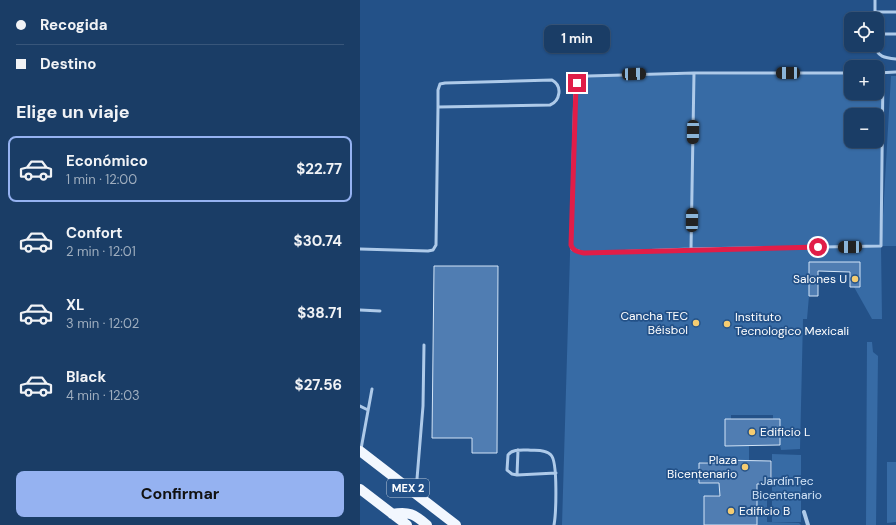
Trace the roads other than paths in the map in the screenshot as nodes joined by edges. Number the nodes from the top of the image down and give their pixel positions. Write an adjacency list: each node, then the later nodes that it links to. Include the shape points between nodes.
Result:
1 (875, 0): 2 (lane)
2 (875, 12)
3 (884, 12): 4 (lane)
4 (896, 12)
5 (884, 34): 6 (lane)
6 (896, 34)
7 (877, 52): 8 (lane, via 882,58)
8 (896, 59)
9 (896, 72): 12 (lane)
10 (694, 73): 11 (lane); 16 (lane); 16 (lane, via 588,76 580,79 576,86 571,245 572,249 584,253)
11 (844, 73)
12 (884, 73)
13 (883, 100): 16 (lane, via 881,246)
14 (438, 106): 14 (lane, via 550,105 558,98 559,87 552,80 445,83 440,84 438,90); 15 (lane, via 436,245 433,250 428,251)
15 (360, 249)
16 (691, 249)
17 (360, 310): 18 (lane)
18 (380, 311)
19 (424, 345): 28 (lane, via 423,406)
20 (372, 389): 22 (lane)
21 (360, 406): 22 (lane)
22 (368, 410): 24 (lane)
23 (518, 450): 25 (lane, via 550,453 554,458); 26 (lane); 26 (lane, via 509,452 507,458 507,470)
24 (360, 451): 28 (main road, MEX 2)
25 (556, 473): 26 (lane); 34 (lane)
26 (517, 475)
27 (360, 490): 30 (main road, MEX 2)
28 (416, 494): 33 (main road, MEX 2)
29 (804, 512): 35 (street)
30 (393, 517): 31 (main road, MEX 2); 32 (main road, via 409,513)
31 (407, 525)
32 (427, 525)
33 (456, 525)
34 (554, 525)
35 (808, 525)

